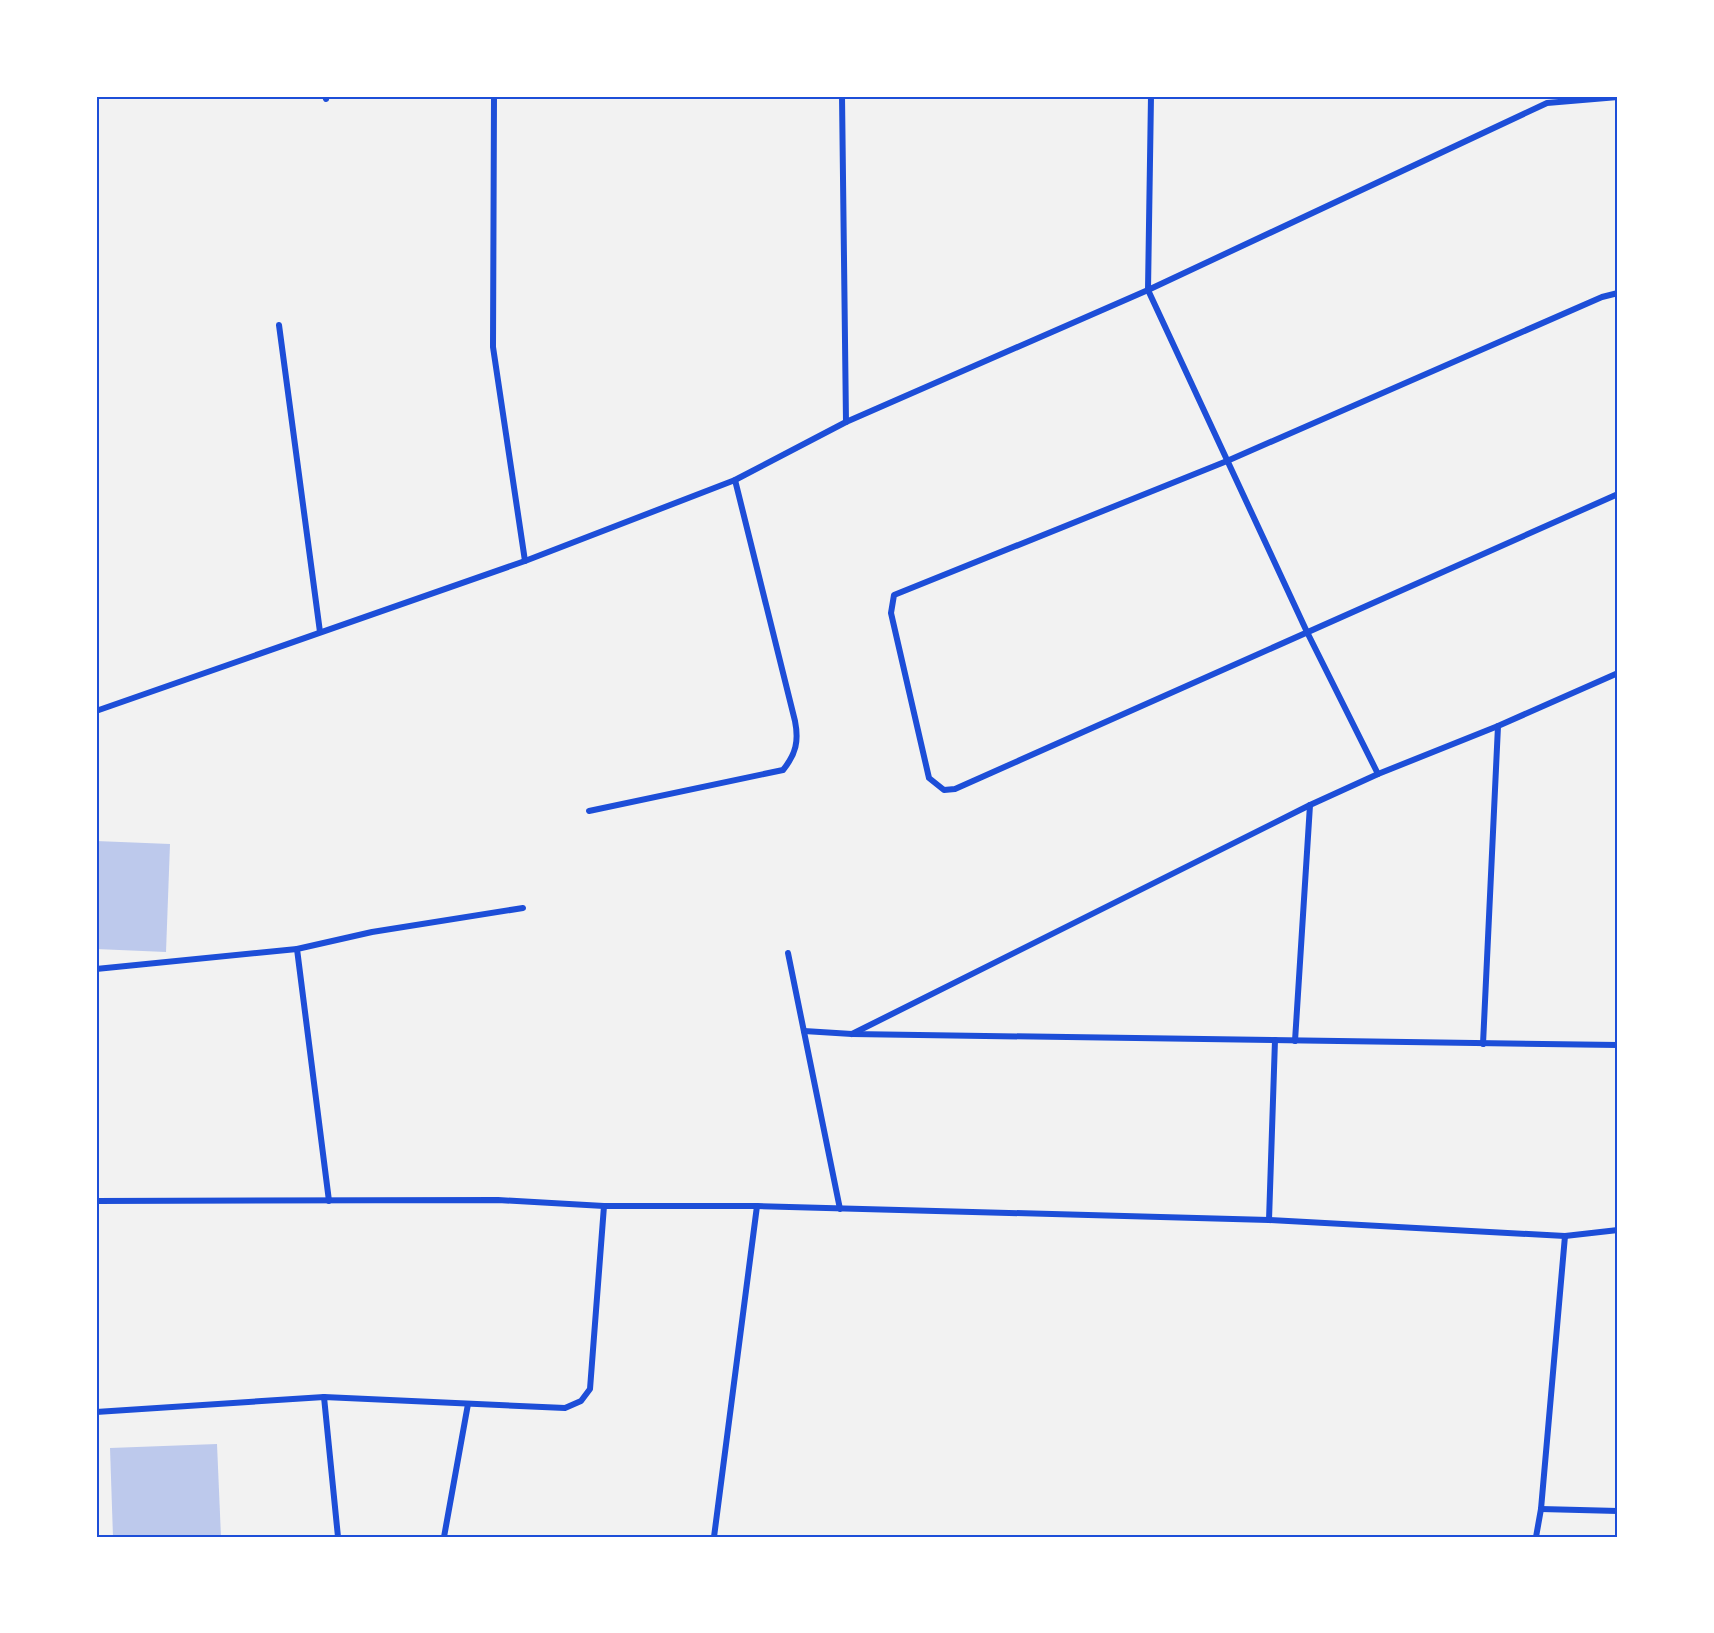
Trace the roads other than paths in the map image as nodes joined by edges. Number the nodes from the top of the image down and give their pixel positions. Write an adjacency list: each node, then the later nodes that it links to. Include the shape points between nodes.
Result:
1 (494, 96): 13 (street, via 493,347)
2 (842, 96): 9 (street)
3 (1151, 96): 6 (street)
4 (1618, 97): 5 (street)
5 (1547, 100): 6 (street)
6 (1149, 290): 9 (street); 10 (street)
7 (1618, 292): 10 (street)
8 (279, 325): 14 (street)
9 (846, 422): 11 (street)
10 (1227, 461): 15 (street); 15 (street, via 894,595 891,613 929,778 944,790 955,789)
11 (735, 480): 13 (street); 21 (street, via 795,721 793,757 783,770)
12 (1618, 494): 15 (street)
13 (525, 561): 14 (street)
14 (320, 632): 17 (street)
15 (1307, 632): 19 (street)
16 (1618, 673): 18 (street)
17 (96, 711)
18 (1498, 726): 19 (street); 30 (street)
19 (1378, 774): 20 (street)
20 (1310, 806): 27 (street); 29 (street)
21 (589, 811)
22 (523, 908): 23 (street, via 372,932)
23 (297, 949): 25 (street); 33 (street)
24 (788, 953): 26 (street)
25 (96, 969)
26 (804, 1031): 27 (street); 36 (street)
27 (852, 1034): 28 (street)
28 (1275, 1040): 29 (street); 37 (street)
29 (1295, 1041): 30 (street)
30 (1483, 1044): 31 (street)
31 (1618, 1045)
32 (96, 1201): 33 (street)
33 (329, 1201): 34 (street, via 498,1200)
34 (604, 1206): 35 (street); 41 (street, via 590,1389 581,1401 565,1408)
35 (757, 1206): 36 (street); 47 (street)
36 (840, 1209): 37 (street)
37 (1269, 1220): 39 (street)
38 (1618, 1230): 39 (street)
39 (1565, 1236): 43 (street)
40 (324, 1397): 41 (street); 42 (street); 45 (street)
41 (468, 1404): 46 (street)
42 (96, 1412)
43 (1541, 1509): 44 (street); 48 (street)
44 (1618, 1511)
45 (338, 1537)
46 (444, 1537)
47 (714, 1537)
48 (1536, 1537)

